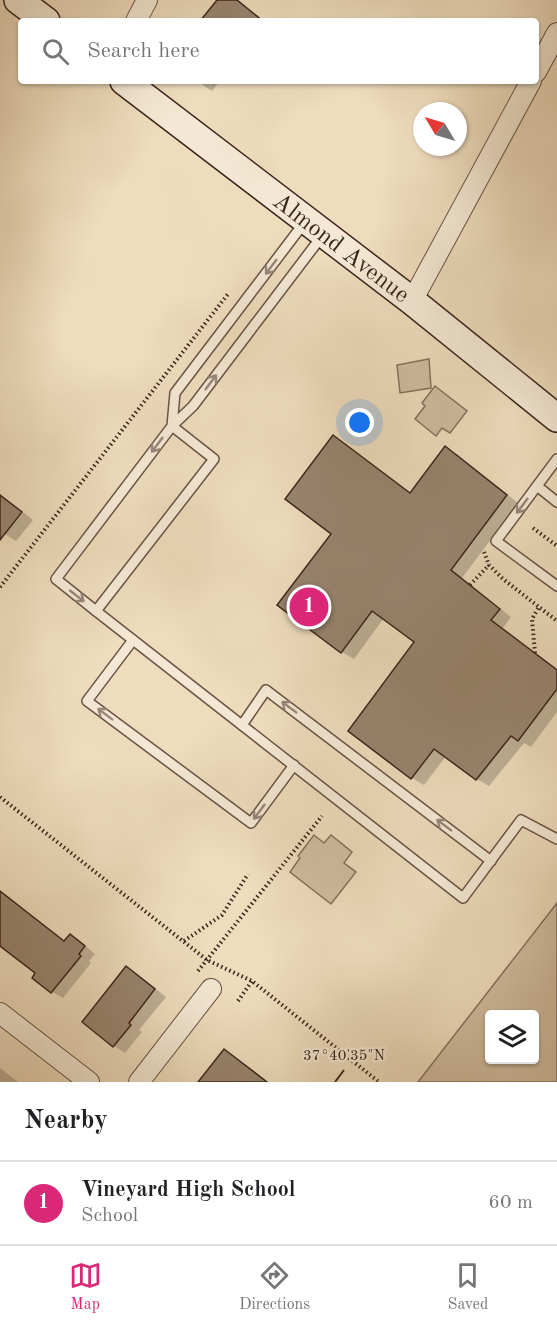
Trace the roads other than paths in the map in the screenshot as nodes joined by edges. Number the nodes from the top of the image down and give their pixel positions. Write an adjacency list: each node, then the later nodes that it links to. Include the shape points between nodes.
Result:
1 (18, 0): 3 (street)
2 (147, 0): 4 (street)
3 (42, 18)
4 (138, 18)
5 (557, 33): 6 (street)
6 (539, 66)
7 (128, 84): 9 (street, Almond Avenue)
8 (529, 84): 10 (street)
9 (315, 227): 10 (street, Almond Avenue); 12 (lane, one-way to 9, via 193,406); 12 (lane, one-way to 12, via 175,393)
10 (412, 301): 11 (street, Almond Avenue)
11 (557, 418)
12 (172, 426): 17 (lane, one-way to 17, via 56,579); 17 (lane, via 214,459)
13 (557, 459): 14 (lane)
14 (537, 486): 15 (lane); 16 (lane, one-way to 16, via 496,541)
15 (557, 502)
16 (557, 586)
17 (96, 611): 18 (lane)
18 (133, 640): 19 (lane); 20 (lane, one-way to 18, via 251,823 87,701)
19 (242, 724): 20 (lane); 22 (lane, one-way to 19, via 266,690)
20 (294, 765): 22 (lane, via 463,898)
21 (557, 839): 22 (lane, via 521,820)
22 (491, 861)
23 (211, 989): 26 (street)
24 (0, 1013): 25 (street)
25 (89, 1082)
26 (139, 1082)

